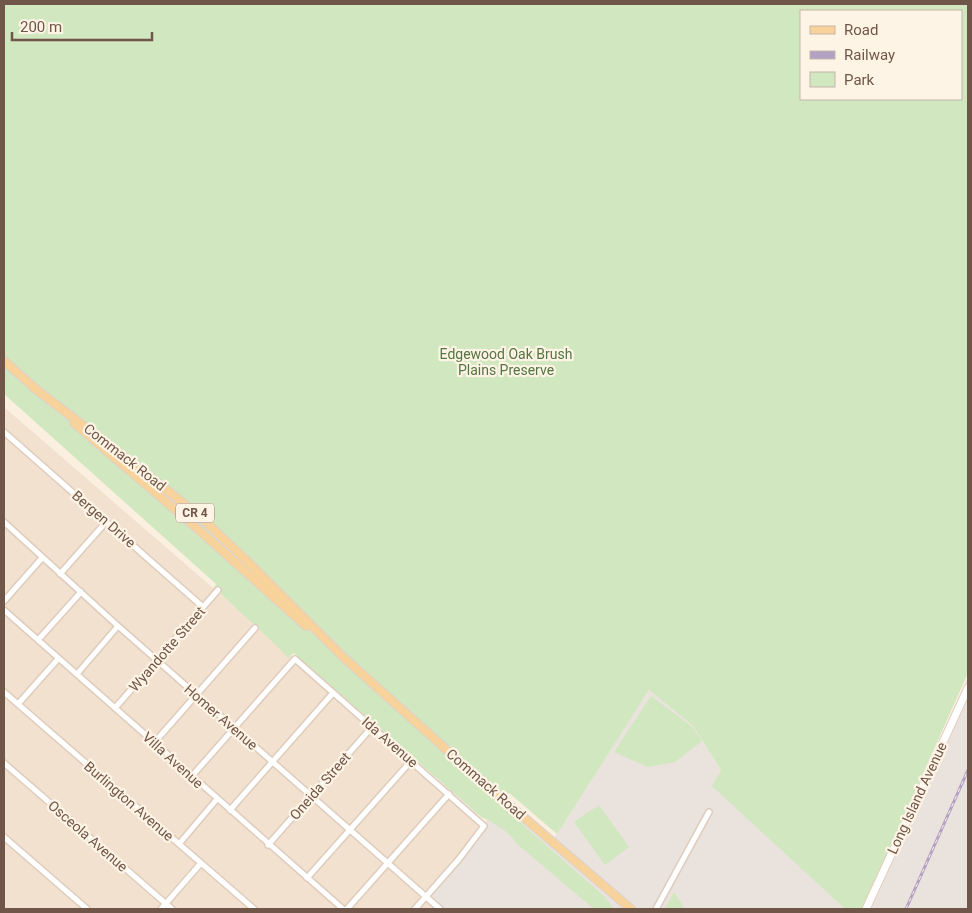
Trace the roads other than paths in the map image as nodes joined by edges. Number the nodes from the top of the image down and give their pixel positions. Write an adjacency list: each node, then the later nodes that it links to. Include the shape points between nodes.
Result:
1 (4, 361): 44 (main road, Commack Road / CR 4)
2 (4, 432): 4 (street, Bergen Drive)
3 (4, 522): 5 (street, Homer Avenue)
4 (106, 522): 6 (street); 10 (street, Bergen Drive)
5 (42, 558): 6 (street, Homer Avenue); 9 (street)
6 (60, 574): 8 (street, Homer Avenue)
7 (218, 590): 10 (street, Wyandotte Street)
8 (81, 592): 12 (street, Homer Avenue); 14 (street)
9 (4, 601)
10 (203, 607): 16 (street, Wyandotte Street)
11 (4, 610): 14 (street, Villa Avenue)
12 (118, 626): 16 (street, Homer Avenue); 17 (street)
13 (255, 628): 21 (street)
14 (38, 640): 15 (street, Villa Avenue)
15 (58, 659): 17 (street, Villa Avenue); 22 (street)
16 (157, 660): 21 (street, Homer Avenue); 23 (street, Wyandotte Street)
17 (77, 674): 23 (street, Villa Avenue)
18 (968, 688): 57 (street, Long Island Avenue)
19 (4, 692): 22 (street, Burlington Avenue)
20 (333, 693): 24 (street, Ida Avenue); 25 (street, Ida Avenue, via 295,659); 28 (street)
21 (196, 695): 25 (street, Homer Avenue); 26 (street)
22 (18, 704): 38 (street, Burlington Avenue)
23 (115, 708): 26 (street, Villa Avenue)
24 (372, 727): 27 (street, Ida Avenue); 32 (street, Oneida Street)
25 (234, 728): 28 (street, Homer Avenue); 30 (street)
26 (154, 743): 30 (street, Villa Avenue)
27 (411, 761): 31 (street, Ida Avenue); 36 (street)
28 (272, 762): 32 (street, Homer Avenue); 34 (street)
29 (4, 763): 45 (street, Osceola Avenue)
30 (192, 776): 33 (street, Villa Avenue)
31 (449, 794): 41 (street); 43 (street, Ida Avenue, via 484,826)
32 (311, 796): 36 (street, Homer Avenue); 39 (street, Oneida Street)
33 (217, 799): 34 (street, Villa Avenue); 38 (street)
34 (230, 810): 39 (street, Villa Avenue)
35 (709, 812): 56 (street)
36 (350, 830): 41 (street, Homer Avenue); 42 (street)
37 (4, 837): 46 (street)
38 (179, 844): 40 (street, Burlington Avenue)
39 (268, 845): 42 (street, Villa Avenue)
40 (201, 863): 45 (street); 49 (street, Burlington Avenue)
41 (387, 863): 43 (street, Homer Avenue); 51 (street)
42 (306, 878): 50 (street, Villa Avenue)
43 (425, 897): 52 (street); 53 (street, Homer Avenue)
44 (618, 898): 54 (main road); 55 (main road, Commack Road / CR 4)
45 (165, 904): 47 (street); 48 (street, Osceola Avenue)
46 (87, 909)
47 (161, 909)
48 (172, 909)
49 (254, 909)
50 (343, 909)
51 (347, 909)
52 (414, 909)
53 (440, 909)
54 (623, 909)
55 (631, 909)
56 (656, 909)
57 (866, 909)

